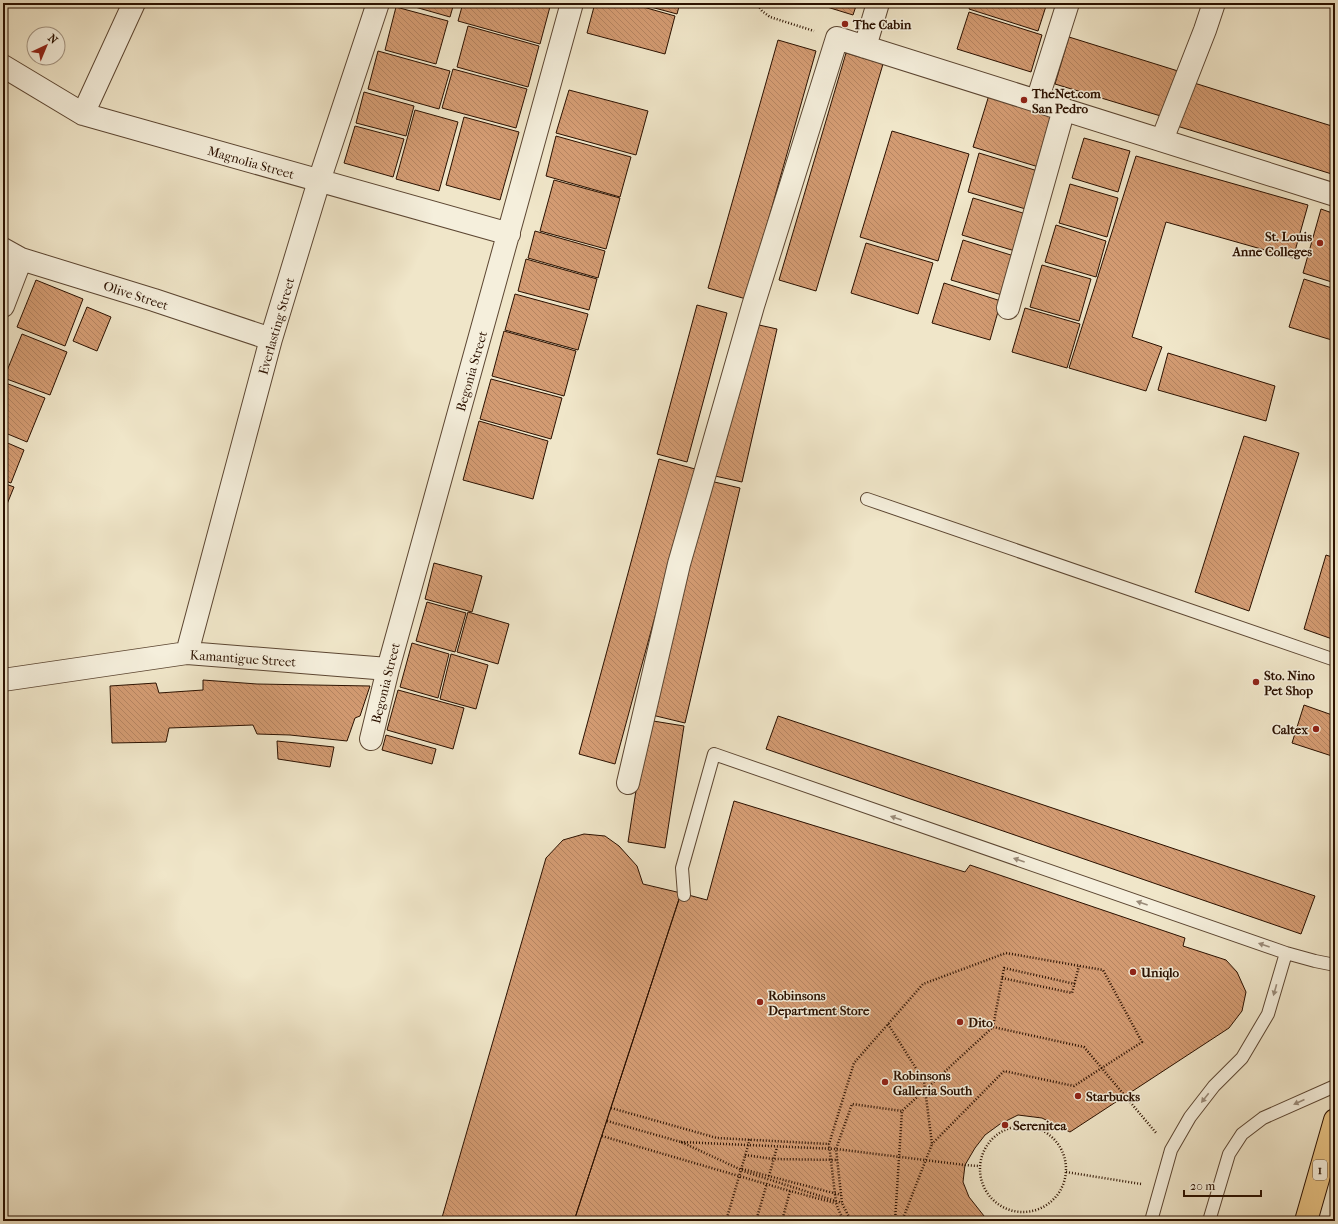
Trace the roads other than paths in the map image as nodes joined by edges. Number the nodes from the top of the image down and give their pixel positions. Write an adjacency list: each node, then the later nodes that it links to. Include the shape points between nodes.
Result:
1 (134, 3): 11 (street)
2 (378, 3): 13 (street, Everlasting Street)
3 (572, 3): 15 (street, Begonia Street)
4 (878, 3): 7 (street)
5 (1068, 3): 9 (street)
6 (1214, 3): 12 (street)
7 (865, 47): 9 (street); 26 (street, via 837,38 753,306 681,556)
8 (3, 66): 11 (street, Magnolia Street)
9 (1037, 101): 10 (street)
10 (1064, 110): 12 (street); 18 (street)
11 (83, 114): 13 (street, Magnolia Street)
12 (1162, 140): 14 (street)
13 (318, 182): 15 (street, Magnolia Street); 19 (street, Everlasting Street)
14 (1335, 195)
15 (509, 234): 23 (street, Begonia Street)
16 (12, 254): 17 (street); 19 (street, Olive Street)
17 (3, 306)
18 (1008, 308)
19 (271, 339): 21 (street, Everlasting Street)
20 (867, 499): 22 (lane)
21 (187, 653): 23 (street, Kamantigue Street); 24 (street, Kamantigue Street)
22 (1335, 660)
23 (388, 669): 25 (street, Begonia Street)
24 (3, 680)
25 (371, 739)
26 (628, 783)
27 (684, 895): 28 (lane, one-way to 27, via 714,754 682,868)
28 (1286, 953): 29 (lane); 32 (lane, one-way to 32, via 1268,1014 1242,1058 1214,1086 1190,1117 1171,1150)
29 (1335, 965)
30 (1335, 1086): 33 (lane, one-way to 33, via 1263,1118 1242,1134 1229,1154)
31 (1335, 1120): 34 (highway, 1)
32 (1151, 1221)
33 (1209, 1221)
34 (1306, 1221)

